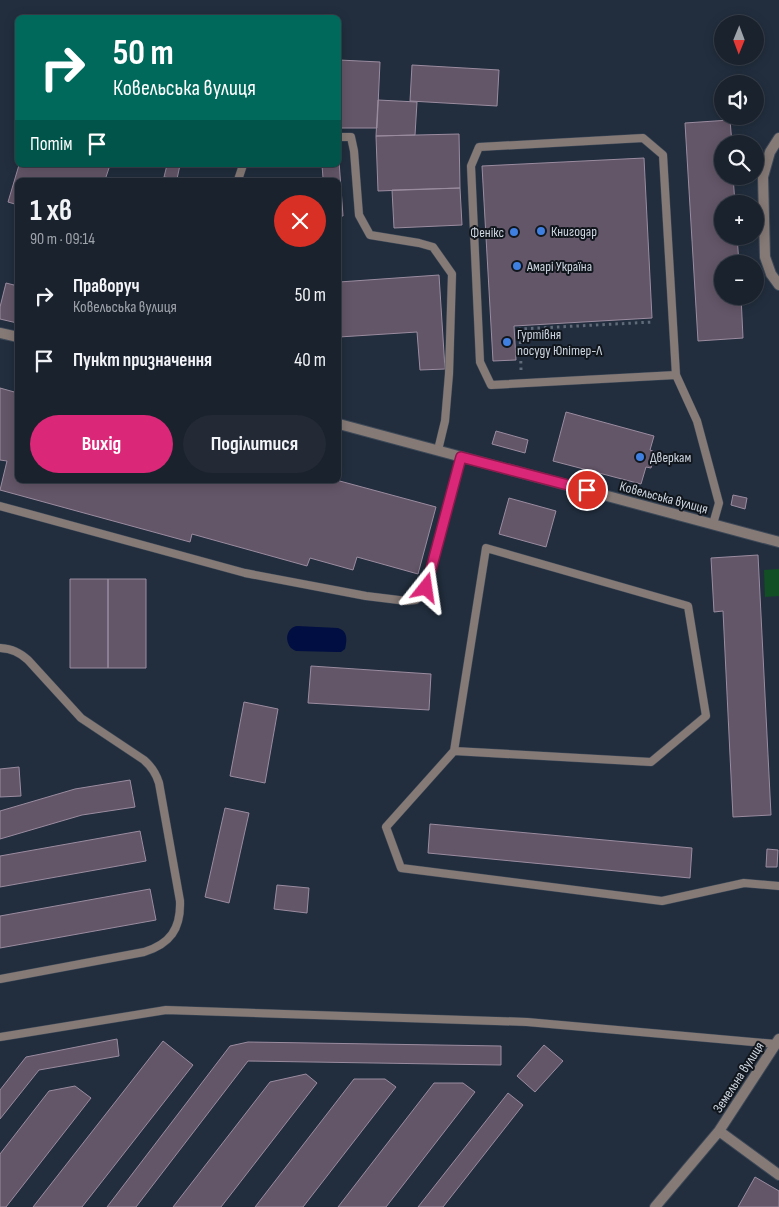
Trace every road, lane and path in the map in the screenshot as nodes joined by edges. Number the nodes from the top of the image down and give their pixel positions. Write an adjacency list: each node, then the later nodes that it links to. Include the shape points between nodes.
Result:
1 (341, 137): 10 (lane, via 351,137 359,216 370,235 433,247 452,274 449,374 445,421)
2 (779, 138): 3 (street, via 770,152 764,177 765,258)
3 (779, 285)
4 (652, 322): 8 (path, via 520,329)
5 (0, 333): 6 (street)
6 (15, 337)
7 (676, 375): 8 (lane); 8 (lane, via 663,155 643,138 479,147 471,166 480,362 491,385); 13 (lane, via 697,421 719,503)
8 (522, 383)
9 (341, 425): 10 (street, Ковельська вулиця)
10 (438, 450): 11 (street, Ковельська вулиця)
11 (461, 457): 12 (lane, via 426,588 416,600 407,601 245,573); 13 (street, Ковельська вулиця)
12 (0, 506)
13 (713, 524): 14 (street, Ковельська вулиця)
14 (779, 542)
15 (0, 648): 18 (lane, via 21,654 81,718 151,766 159,783 180,913 172,934 155,949)
16 (454, 751): 16 (lane, via 486,548 688,606 706,716 651,762); 17 (lane, via 386,827 401,868 662,901 744,883)
17 (779, 886)
18 (0, 979)
19 (0, 1038): 20 (lane, via 166,1010 527,1022)
20 (778, 1041): 21 (street, Земельна вулиця)
21 (719, 1131): 22 (street, Земельна вулиця); 23 (street, Земельна вулиця)
22 (779, 1175)
23 (655, 1207)

